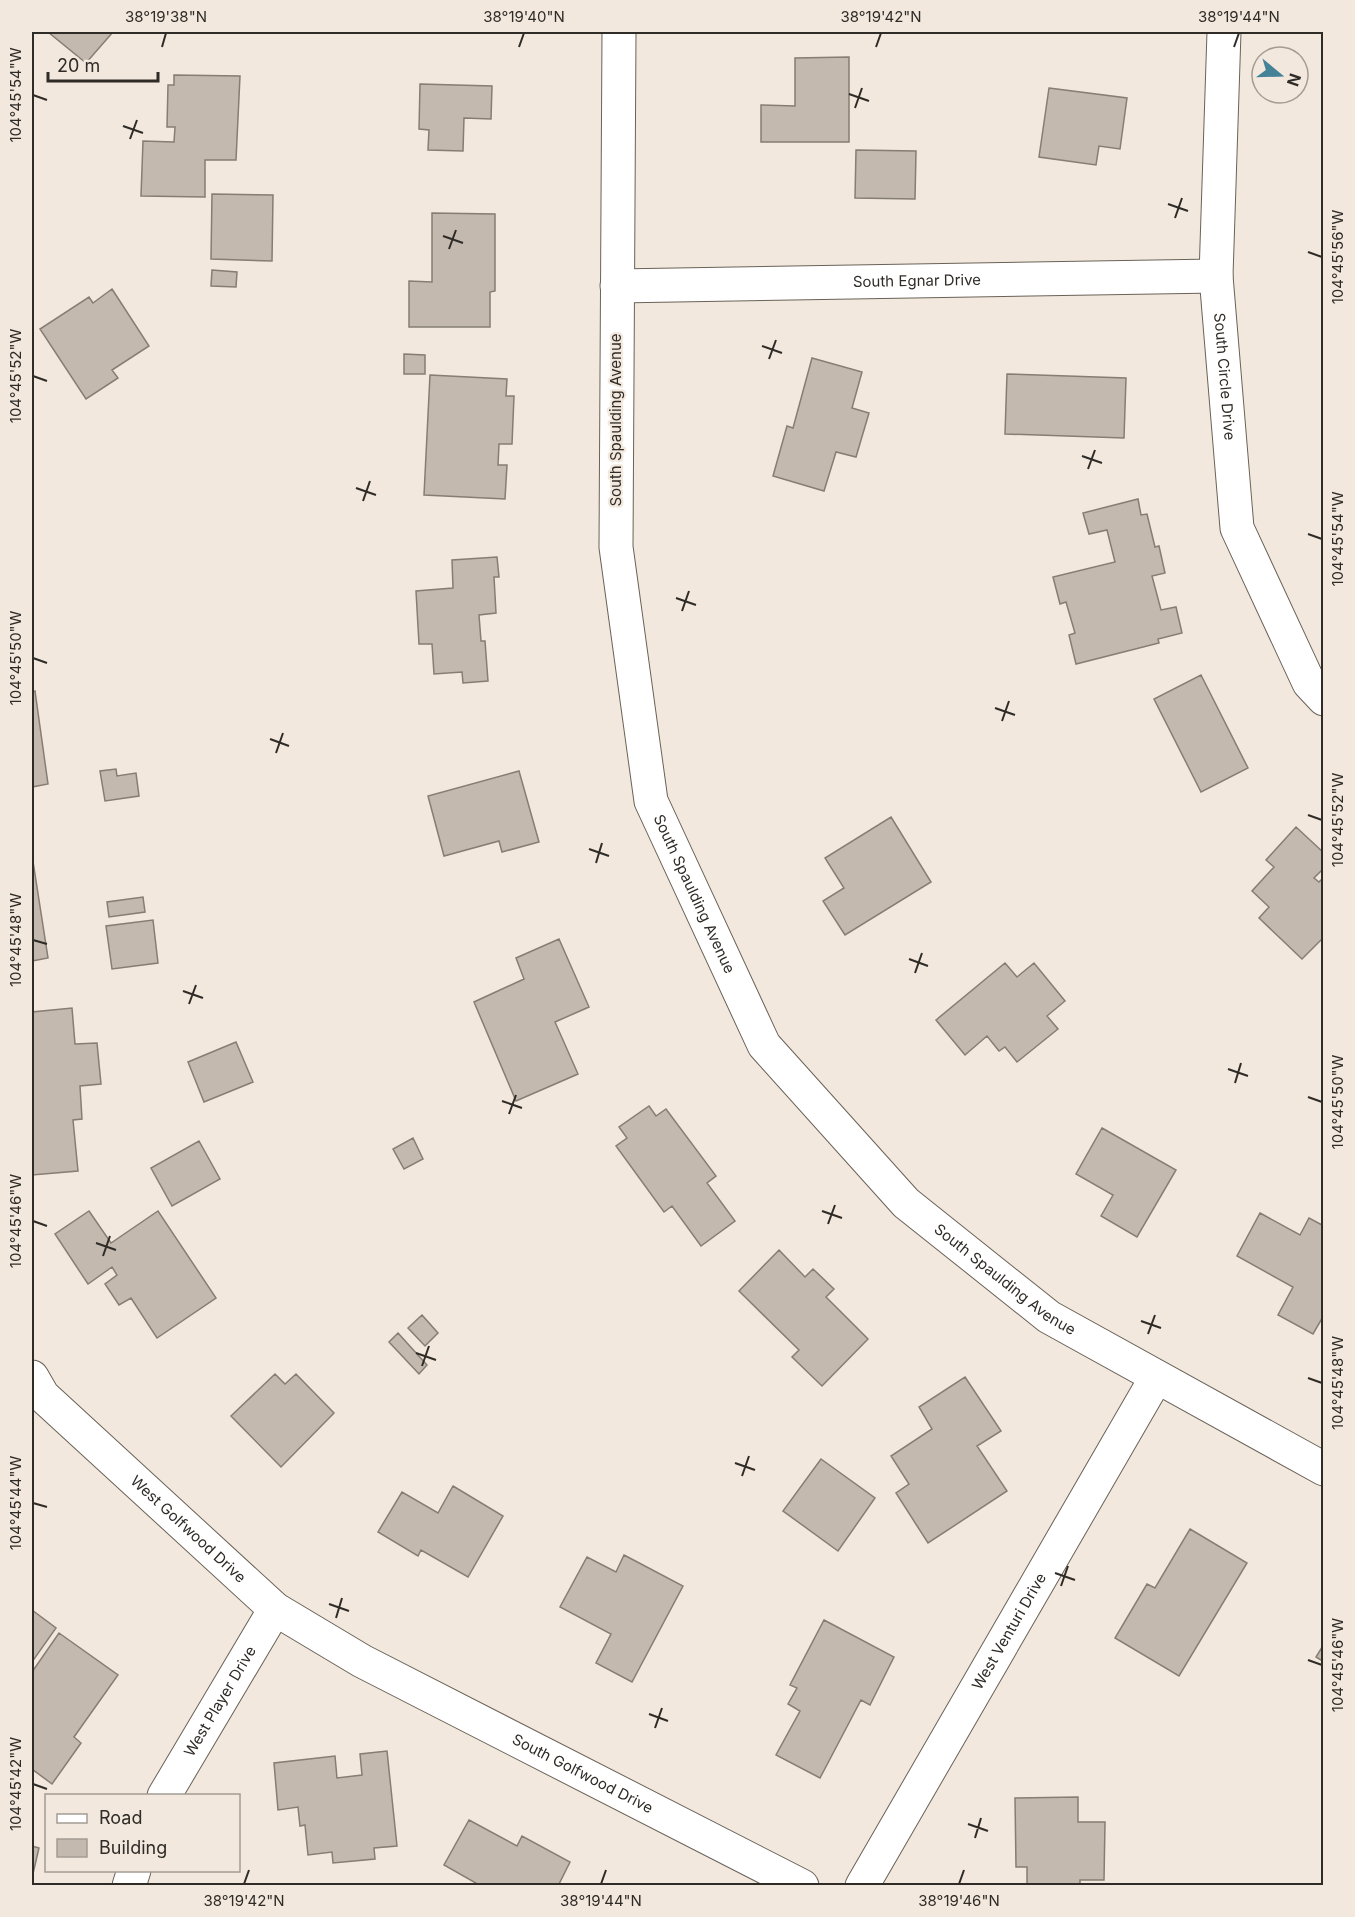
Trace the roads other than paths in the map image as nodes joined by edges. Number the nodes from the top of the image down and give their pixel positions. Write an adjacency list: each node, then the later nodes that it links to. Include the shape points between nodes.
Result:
1 (619, 32): 4 (street, South Spaulding Avenue)
2 (1224, 32): 3 (street, South Circle Drive)
3 (1216, 276): 4 (street, South Egnar Drive); 5 (street, South Circle Drive, via 1237,528 1309,683)
4 (617, 286): 7 (street, South Spaulding Avenue, via 616,547 651,801 764,1046 906,1203 1049,1317)
5 (1323, 699)
6 (32, 1377): 9 (street, West Golfwood Drive, via 43,1396)
7 (1156, 1378): 8 (street, South Spaulding Avenue); 13 (street, West Venturi Drive)
8 (1323, 1469)
9 (275, 1609): 10 (street, West Golfwood Drive); 11 (street, West Player Drive)
10 (362, 1661): 12 (street, South Golfwood Drive)
11 (165, 1794)
12 (802, 1886)
13 (862, 1886)

